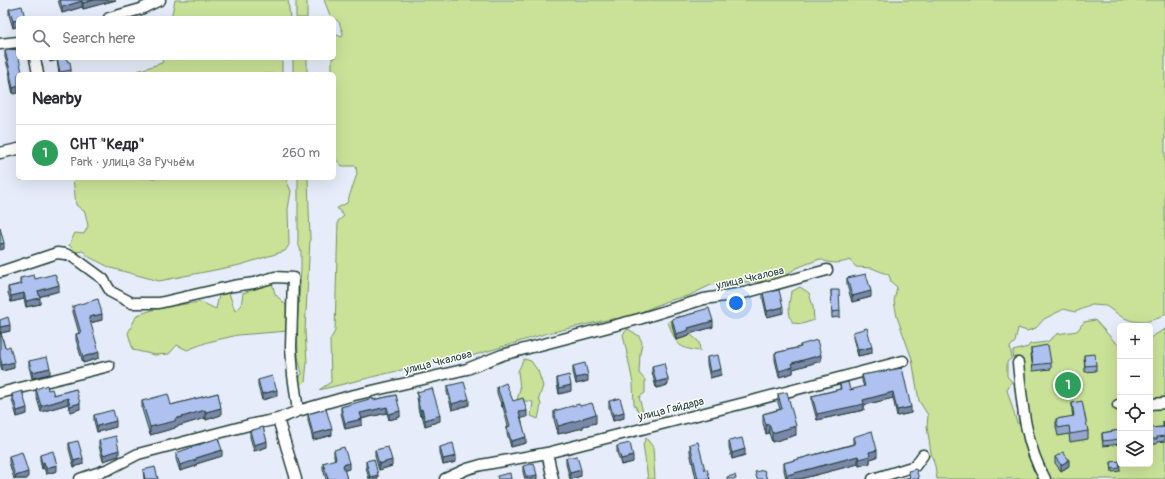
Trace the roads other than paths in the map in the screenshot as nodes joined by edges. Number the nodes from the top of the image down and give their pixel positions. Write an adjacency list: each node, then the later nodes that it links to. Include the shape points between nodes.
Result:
1 (160, 0): 2 (street, via 142,9)
2 (116, 16)
3 (16, 42): 4 (street)
4 (0, 44)
5 (35, 60): 6 (street)
6 (38, 72)
7 (16, 149): 8 (street)
8 (0, 153)
9 (827, 270): 17 (street, улица Чкалова, via 744,294 704,299 502,355 467,369)
10 (0, 272): 17 (street, via 57,253 65,254 103,279 111,292 132,302 159,302 275,277 292,278 291,347)
11 (903, 361): 19 (street, улица Гайдара)
12 (1018, 363): 26 (street, via 1022,411)
13 (109, 366): 14 (street)
14 (0, 393)
15 (1165, 403): 16 (street)
16 (1153, 404)
17 (298, 410): 18 (street, улица Чкалова)
18 (278, 419): 21 (street, улица Чкалова, via 138,454 109,469); 22 (street)
19 (547, 453): 23 (street, улица Гайдара, via 481,465); 24 (street)
20 (923, 455): 25 (street, via 915,466)
21 (80, 479)
22 (296, 479)
23 (445, 479)
24 (553, 479)
25 (873, 479)
26 (1045, 479)

